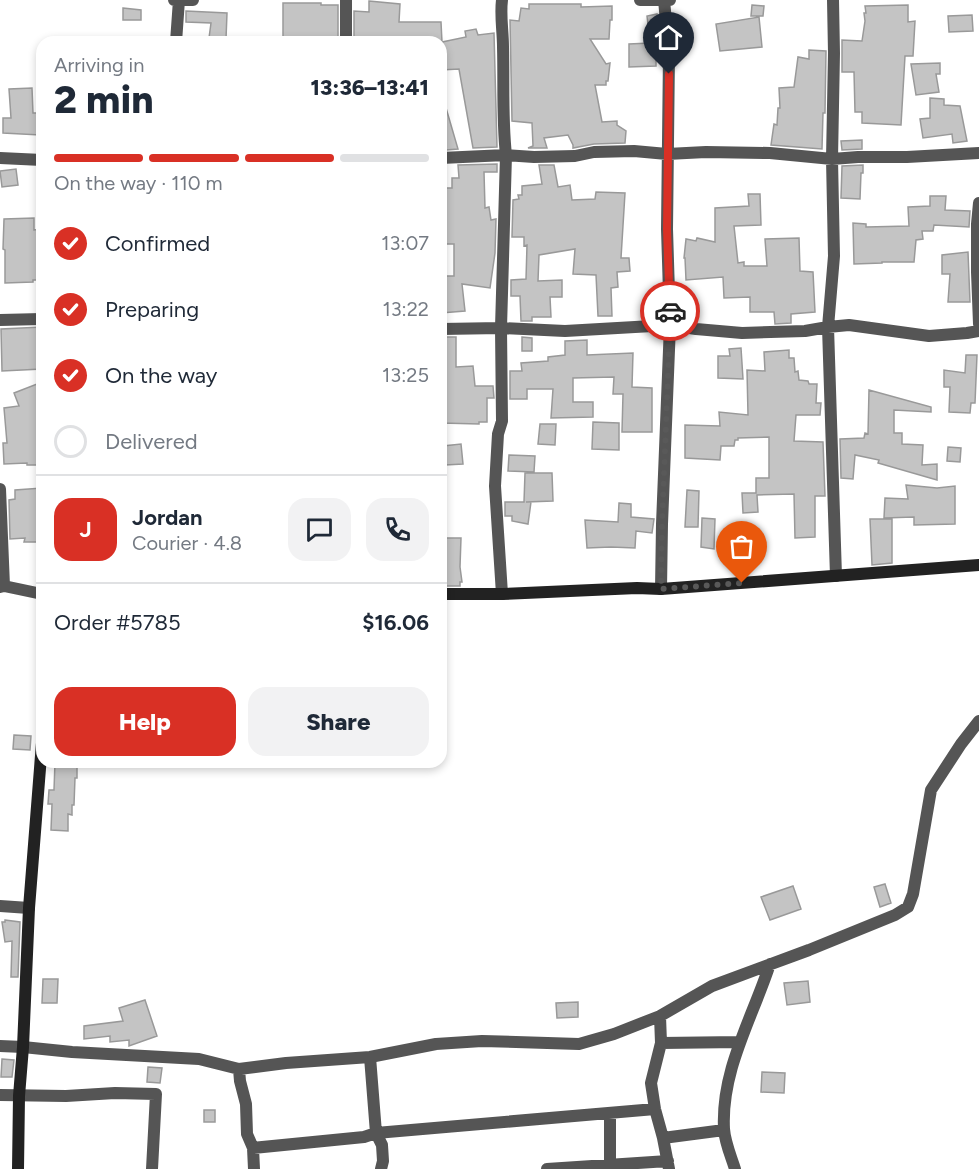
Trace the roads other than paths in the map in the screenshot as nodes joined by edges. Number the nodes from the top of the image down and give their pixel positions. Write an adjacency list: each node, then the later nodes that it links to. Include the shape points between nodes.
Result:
1 (174, 0): 2 (street)
2 (179, 0): 3 (street); 10 (street)
3 (193, 0)
4 (346, 0): 11 (street)
5 (502, 0): 14 (street)
6 (640, 0): 7 (street)
7 (664, 0): 8 (street); 13 (street, via 669,54)
8 (670, 0)
9 (833, 0): 17 (street)
10 (176, 36)
11 (346, 36)
12 (979, 153): 17 (street)
13 (667, 154): 14 (street, via 634,151 575,156); 17 (street, via 770,153); 23 (street)
14 (506, 155): 16 (street); 25 (street)
15 (0, 158): 18 (street)
16 (447, 158)
17 (832, 159): 24 (street, via 834,256)
18 (36, 160)
19 (979, 203): 22 (street)
20 (36, 319): 21 (street)
21 (0, 320)
22 (979, 324)
23 (670, 325): 24 (street, via 741,333); 25 (street, via 565,331); 32 (street)
24 (828, 327): 27 (street, via 849,325 929,336); 30 (street)
25 (501, 328): 26 (street); 35 (street, via 502,421 495,486)
26 (447, 329)
27 (979, 331)
28 (0, 489): 31 (street)
29 (979, 565): 30 (street)
30 (836, 576): 32 (street)
31 (2, 586): 33 (street)
32 (661, 589): 35 (street)
33 (36, 593)
34 (447, 594): 35 (street)
35 (502, 594)
36 (979, 721): 40 (street, via 931,790 908,907)
37 (40, 768): 39 (street)
38 (0, 906): 39 (street)
39 (29, 909): 45 (street)
40 (770, 964): 41 (street, via 712,986); 42 (street)
41 (660, 1016): 43 (street); 46 (street, via 579,1044 482,1041 436,1044)
42 (740, 1042): 43 (street); 52 (street, via 725,1093)
43 (661, 1043): 50 (street, via 651,1083)
44 (0, 1046): 45 (street)
45 (23, 1047): 47 (street, via 199,1059); 49 (street)
46 (370, 1057): 47 (street); 53 (street)
47 (239, 1069): 55 (street, via 247,1134)
48 (0, 1095): 49 (street)
49 (19, 1096): 58 (street); 59 (street, via 156,1094)
50 (655, 1109): 51 (street); 54 (street)
51 (610, 1113): 53 (street); 56 (street)
52 (724, 1130): 54 (street); 63 (street)
53 (376, 1133): 55 (street); 61 (street, via 382,1145)
54 (663, 1138): 57 (street)
55 (253, 1148): 60 (street)
56 (610, 1165): 57 (street); 62 (street)
57 (668, 1165)
58 (18, 1169)
59 (152, 1169)
60 (254, 1169)
61 (381, 1169)
62 (547, 1169)
63 (735, 1169)

